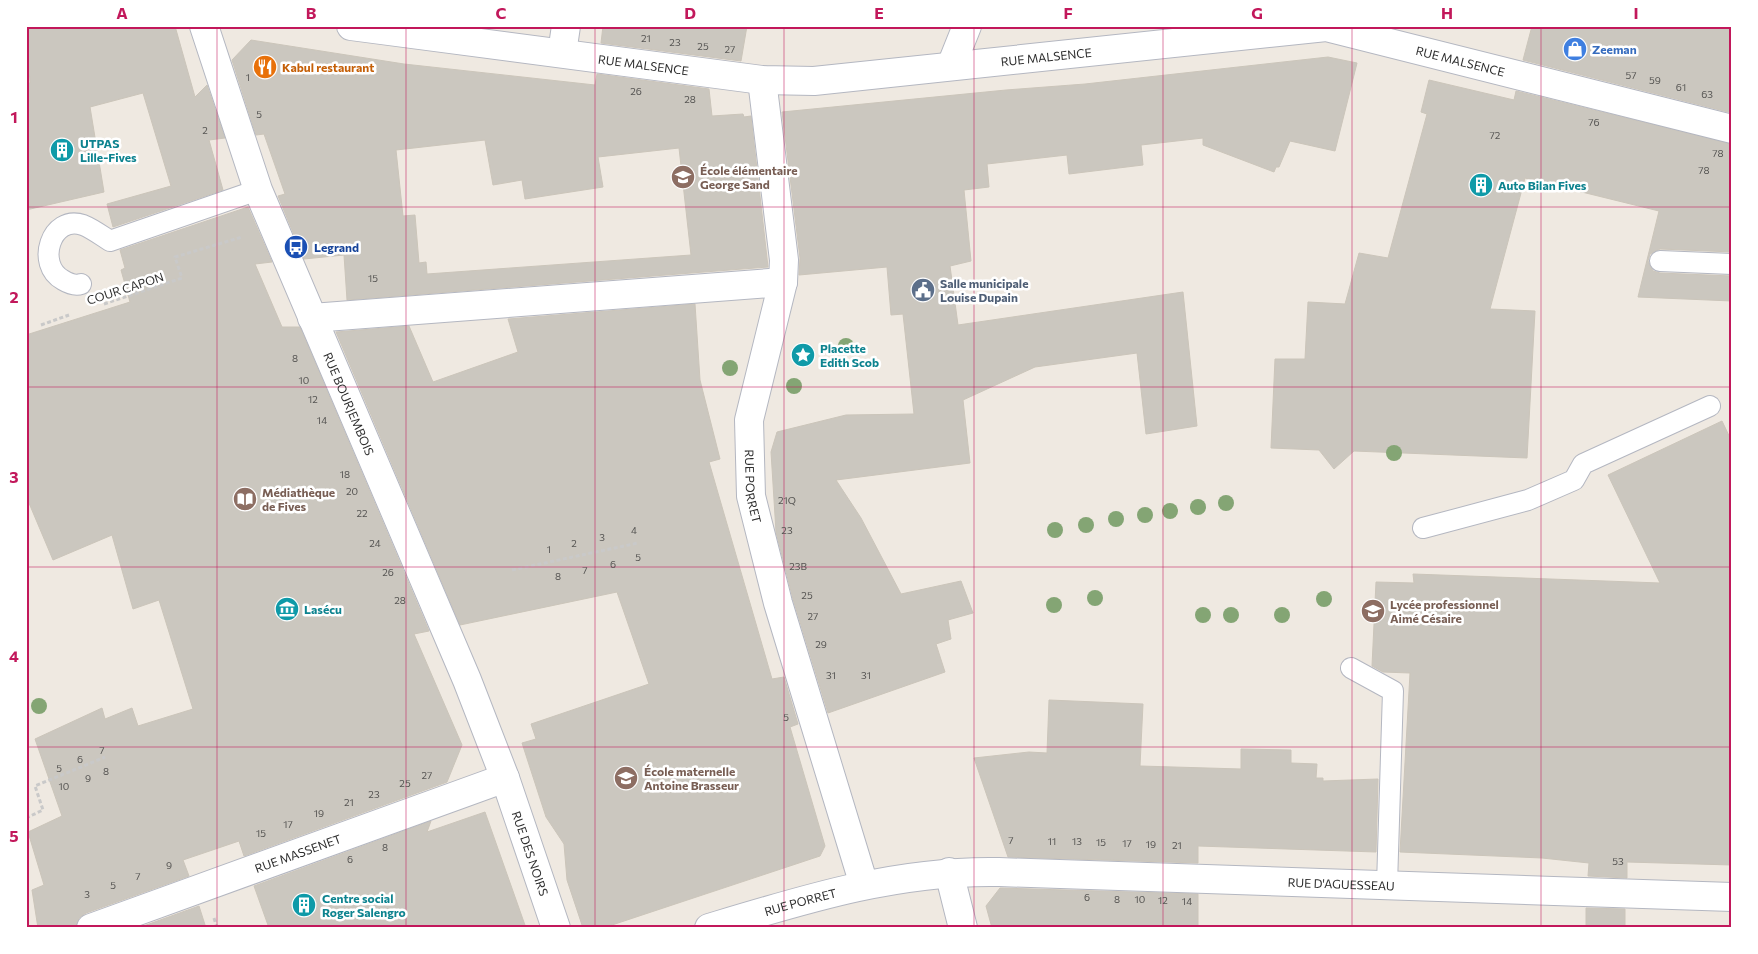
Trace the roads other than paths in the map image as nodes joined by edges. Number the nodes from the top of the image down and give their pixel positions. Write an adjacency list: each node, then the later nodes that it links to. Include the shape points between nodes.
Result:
1 (204, 26): 9 (street, RUE BOURJEMBOIS)
2 (351, 26): 5 (street, RUE MALSENCE)
3 (566, 26): 5 (street)
4 (967, 26): 6 (street)
5 (562, 53): 7 (street, RUE MALSENCE)
6 (951, 66): 7 (street, RUE MALSENCE, via 814,81); 8 (street, RUE MALSENCE, via 1326,27)
7 (762, 80): 12 (street, RUE PORRET, via 784,260)
8 (1732, 129)
9 (258, 190): 13 (lane, via 110,241 82,225 69,225 56,232 49,243 50,267 57,277 66,282); 14 (street, RUE BOURJEMBOIS)
10 (1660, 261): 11 (lane)
11 (1732, 264)
12 (783, 282): 14 (street); 20 (street, RUE PORRET, via 749,420 751,496 778,602)
13 (81, 284)
14 (312, 318): 18 (street, RUE BOURJEMBOIS, via 460,662)
15 (1710, 406): 16 (lane, via 1583,464 1574,480 1528,500)
16 (1423, 528)
17 (1350, 668): 21 (lane, via 1393,690)
18 (505, 778): 23 (street, RUE MASSENET); 24 (street, RUE DES NOIRS)
19 (949, 872): 20 (street, RUE PORRET); 21 (street, RUE D'AGUESSEAU); 26 (street)
20 (864, 885): 25 (street, RUE PORRET, via 820,894)
21 (1387, 885): 22 (street, RUE D'AGUESSEAU)
22 (1732, 897)
23 (91, 928)
24 (556, 928)
25 (709, 928)
26 (963, 928)

